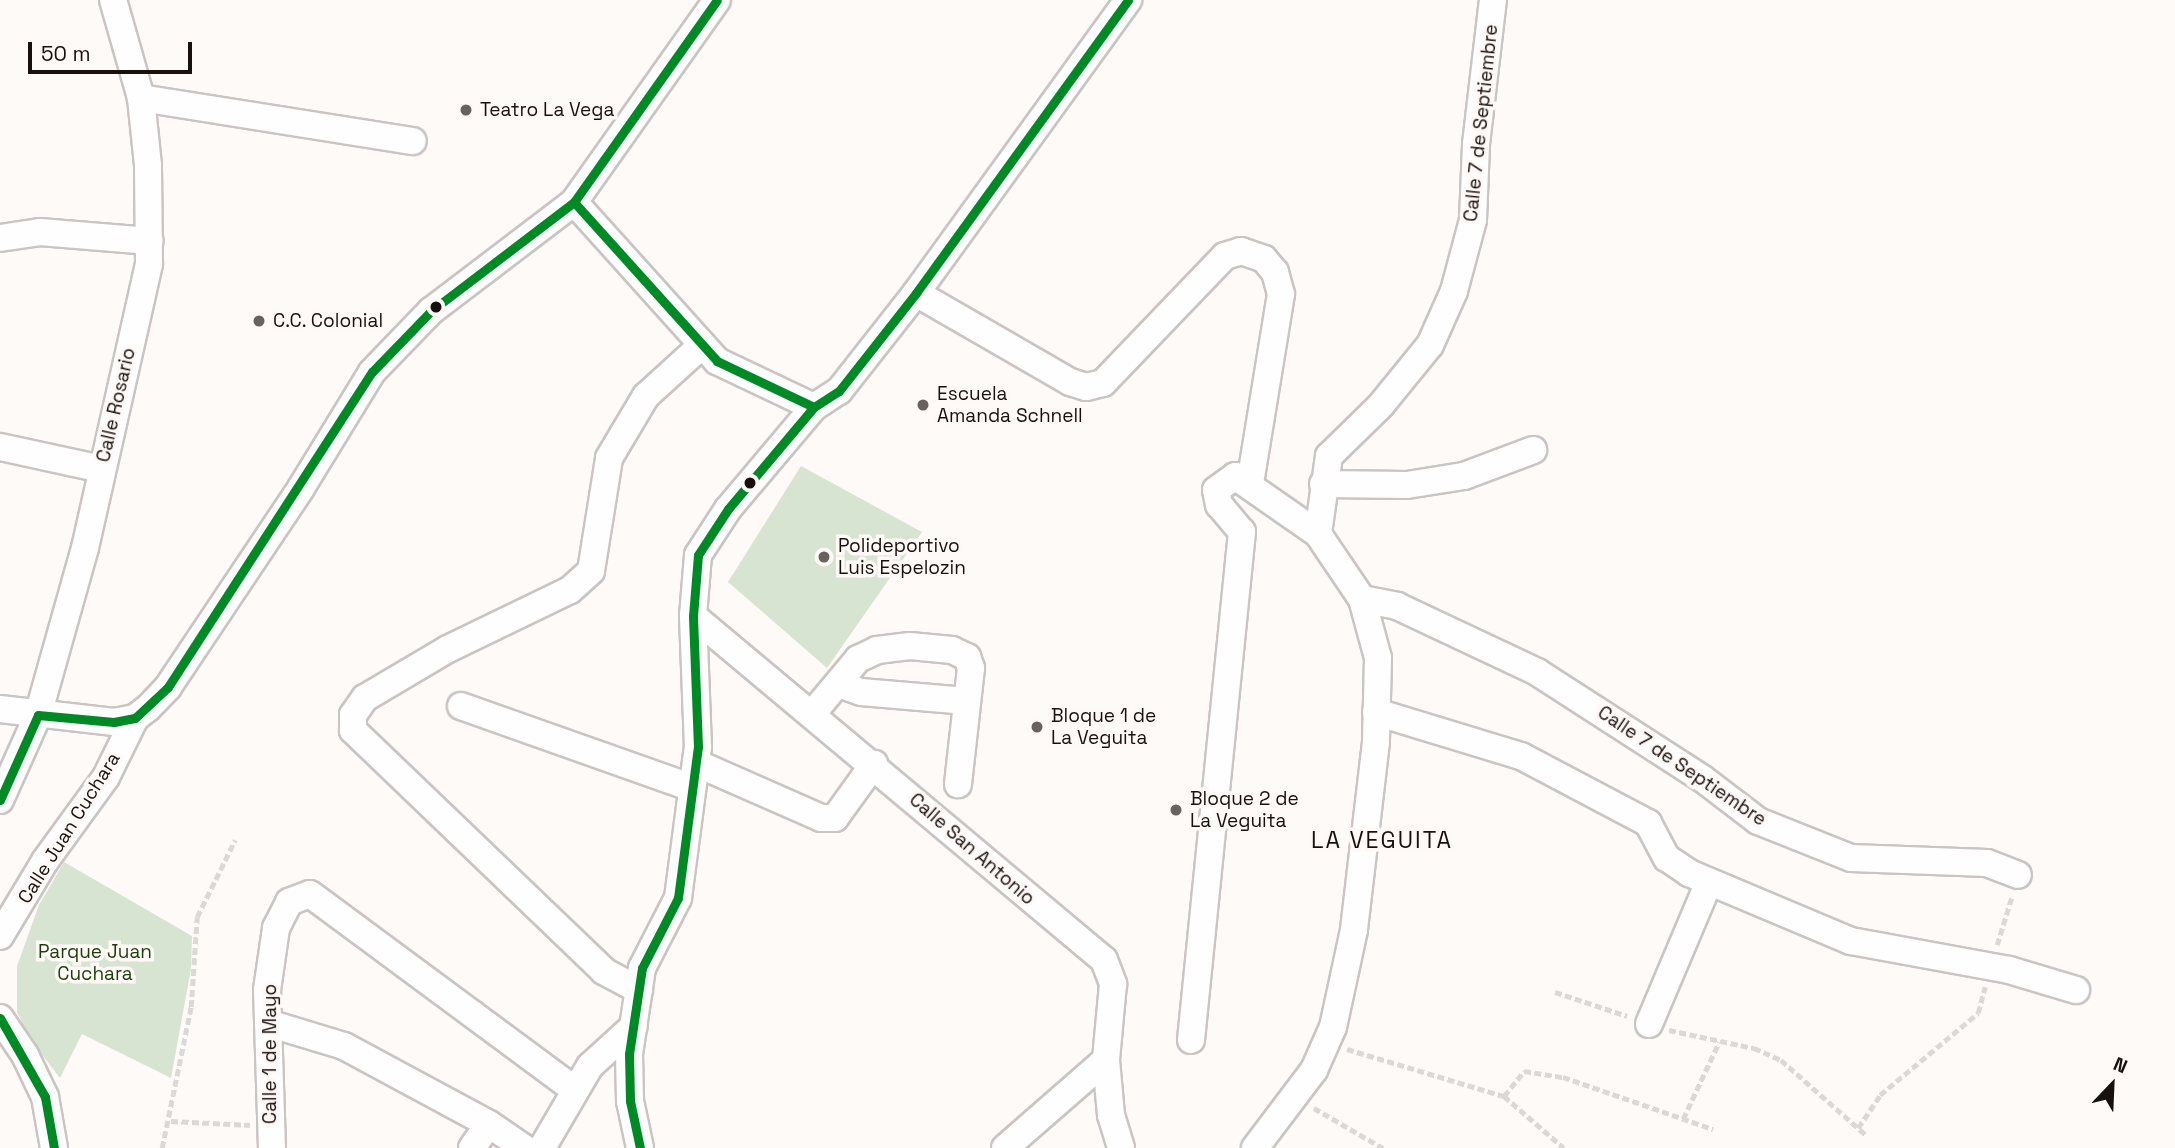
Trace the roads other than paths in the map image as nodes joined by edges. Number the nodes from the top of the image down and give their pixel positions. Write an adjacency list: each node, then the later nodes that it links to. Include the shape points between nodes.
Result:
1 (113, 0): 5 (street, Calle Rosario)
2 (717, 0): 7 (street)
3 (1128, 0): 10 (street)
4 (1493, 0): 17 (street, Calle 7 de Septiembre, via 1476,144 1473,220 1454,291 1430,345 1381,405 1329,456)
5 (141, 98): 6 (street); 9 (street, Calle Rosario)
6 (413, 141)
7 (574, 202): 11 (street); 28 (street, via 431,311 372,372 168,687)
8 (1, 240): 9 (street, via 40,232)
9 (150, 241): 15 (street, Calle Rosario, via 149,263)
10 (916, 293): 12 (street, via 839,391); 16 (street, via 1086,387 1103,383 1225,256 1241,251 1264,259 1275,272 1281,294)
11 (702, 345): 12 (street, via 717,361); 36 (street, via 646,397 609,458 591,571 570,590 448,649 365,698 354,715 353,730 604,971)
12 (814, 407): 20 (street, via 728,509 698,555)
13 (0, 447): 15 (street)
14 (1533, 450): 17 (street, via 1464,476 1408,485)
15 (102, 469): 27 (street, Calle Rosario)
16 (1250, 484): 18 (street); 42 (street, via 1235,476 1216,490 1219,505 1242,532)
17 (1323, 484): 18 (street, Calle 7 de Septiembre)
18 (1318, 534): 19 (street)
19 (1362, 599): 25 (street, via 1378,658); 33 (street, Calle 7 de Septiembre, via 1397,607 1536,672 1703,779 1758,821 1851,858 1987,863)
20 (693, 616): 26 (street, Calle San Antonio); 30 (street)
21 (839, 684): 22 (street, via 861,692); 22 (street, via 858,659 877,650 910,646 952,650 967,657 971,668); 26 (street)
22 (967, 701): 31 (street)
23 (461, 706): 30 (street)
24 (0, 709): 27 (street)
25 (1376, 712): 34 (street, via 1521,756 1648,823 1667,858); 54 (street, via 1354,930 1326,1042 1295,1097)
26 (812, 714): 29 (street, Calle San Antonio)
27 (38, 715): 28 (street, via 114,722); 32 (street, Calle Rosario)
28 (135, 718): 35 (street, Calle Juan Cuchara, via 106,777 45,861)
29 (874, 764): 30 (street, via 835,818 821,818); 43 (street, Calle San Antonio, via 1104,960 1113,984)
30 (694, 775): 36 (street, via 678,898 642,968)
31 (958, 784)
32 (0, 800)
33 (2018, 875)
34 (1709, 882): 37 (street, via 1851,941 1990,967); 40 (street)
35 (0, 936)
36 (639, 990): 41 (street)
37 (2076, 990)
38 (0, 1018): 47 (street, via 45,1097)
39 (268, 1023): 44 (street, Calle 1 de Mayo, via 267,990 276,928 289,902 310,894); 45 (street, via 344,1046); 46 (street, Calle 1 de Mayo)
40 (1649, 1024)
41 (634, 1026): 44 (street, via 590,1066); 51 (street, via 629,1054 630,1101)
42 (1191, 1040)
43 (1106, 1060): 52 (street); 53 (street, Calle San Antonio, via 1111,1115)
44 (575, 1090): 50 (street)
45 (489, 1124): 48 (street); 49 (street)
46 (271, 1137)
47 (54, 1148)
48 (472, 1148)
49 (524, 1148)
50 (541, 1148)
51 (640, 1148)
52 (1005, 1148)
53 (1121, 1148)
54 (1255, 1148)

